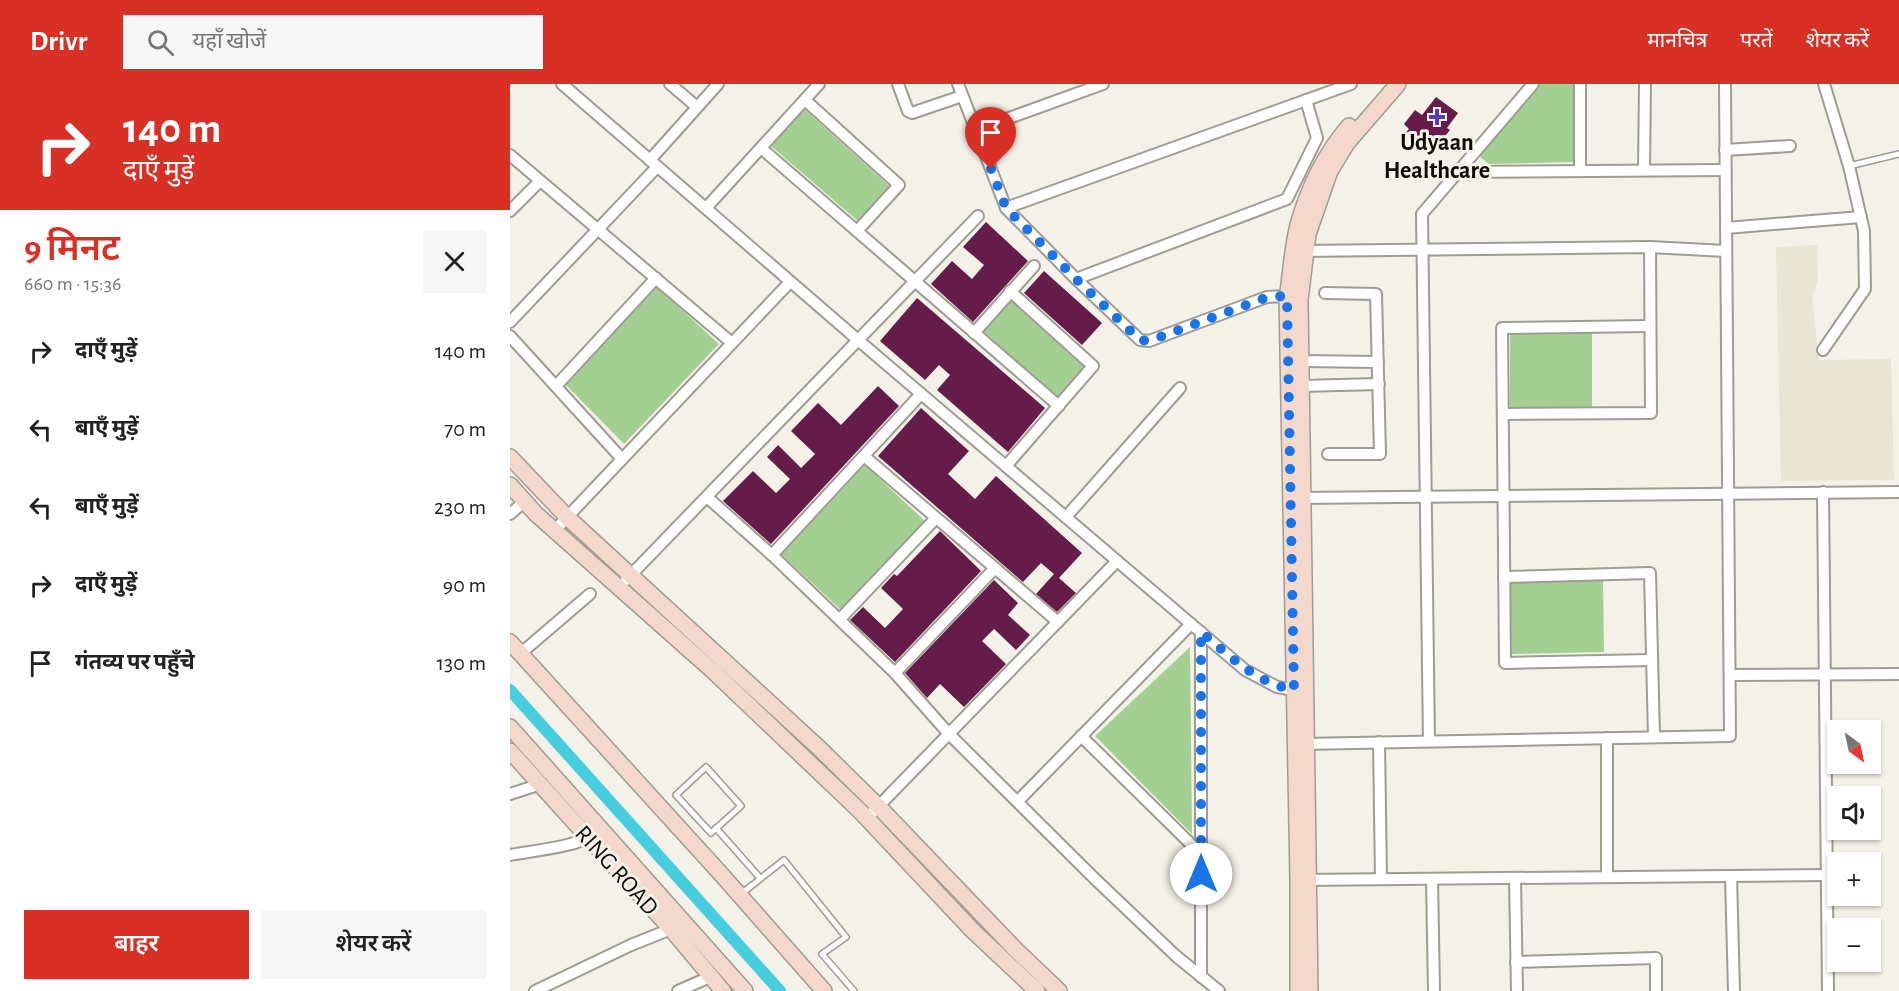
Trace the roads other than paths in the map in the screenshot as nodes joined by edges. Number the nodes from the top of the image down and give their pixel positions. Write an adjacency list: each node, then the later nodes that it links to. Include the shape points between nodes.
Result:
1 (562, 84): 26 (street)
2 (670, 84): 19 (street)
3 (718, 84): 19 (street)
4 (819, 84): 17 (street)
5 (898, 84): 16 (street, via 912,113)
6 (958, 84): 16 (street)
7 (1103, 84): 20 (street)
8 (1351, 84): 18 (street)
9 (1385, 84): 43 (street, via 1333,145 1315,179 1298,225)
10 (1398, 84): 43 (street, via 1347,143 1330,171)
11 (1533, 84): 31 (street)
12 (1580, 84): 30 (street)
13 (1645, 84): 28 (street)
14 (1725, 84): 23 (street)
15 (1824, 84): 27 (street)
16 (962, 96): 20 (street)
17 (805, 100): 22 (street); 40 (street, via 899,185)
18 (1306, 100): 34 (street); 47 (street, via 1317,138 1288,198)
19 (697, 107): 26 (street)
20 (976, 130): 34 (street)
21 (1790, 146): 23 (street)
22 (761, 148): 33 (street); 40 (street)
23 (1725, 150): 29 (street)
24 (1899, 154): 27 (lane)
25 (510, 155): 32 (street)
26 (653, 163): 33 (street); 39 (street)
27 (1849, 166): 37 (street)
28 (1644, 170): 29 (street); 30 (street)
29 (1725, 170): 38 (street)
30 (1580, 171): 31 (street)
31 (1458, 172): 42 (street, via 1422,214)
32 (540, 181): 35 (street); 39 (street)
33 (706, 208): 49 (street)
34 (1006, 208): 47 (street)
35 (510, 211)
36 (978, 216): 48 (street)
37 (1861, 217): 38 (street); 59 (street, via 1865,289)
38 (1726, 228): 44 (street)
39 (598, 229): 46 (street); 53 (street)
40 (857, 231): 48 (street)
41 (1650, 247): 42 (street); 44 (street); 54 (street)
42 (1422, 250): 43 (street); 78 (street)
43 (1300, 251): 52 (street); 60 (street)
44 (1726, 251): 77 (street)
45 (1034, 266): 50 (street)
46 (656, 278): 58 (street); 63 (street)
47 (1076, 279): 52 (street, via 1144,342 1268,297)
48 (915, 281): 55 (street); 57 (street)
49 (790, 282): 57 (street); 58 (street)
50 (1010, 291): 55 (street); 67 (street, via 1093,366)
51 (1325, 293): 61 (street, via 1376,294)
52 (1287, 296): 81 (street)
53 (510, 322)
54 (1650, 326): 68 (street, via 1502,328); 68 (street, via 1651,413)
55 (974, 333): 67 (street)
56 (510, 336): 63 (street)
57 (858, 340): 66 (street); 80 (street)
58 (732, 343): 72 (street)
59 (1823, 350)
60 (1300, 361): 61 (street); 64 (street)
61 (1378, 362): 62 (street)
62 (1379, 384): 64 (street); 69 (street, via 1380,454)
63 (556, 386): 72 (street)
64 (1301, 386): 81 (street)
65 (1180, 388): 86 (street)
66 (921, 394): 70 (street); 73 (street)
67 (1059, 406): 73 (street)
68 (1503, 414): 79 (street)
69 (1328, 454)
70 (864, 456): 85 (street); 88 (street)
71 (510, 457): 84 (street)
72 (622, 459): 84 (street)
73 (1006, 466): 86 (street)
74 (510, 485): 82 (street)
75 (1823, 492): 76 (street); 77 (street); 104 (street)
76 (1899, 492)
77 (1728, 494): 79 (street); 103 (street)
78 (1426, 496): 79 (street); 81 (street); 111 (street)
79 (1503, 496): 92 (street)
80 (707, 497): 88 (street); 91 (street)
81 (1296, 498): 105 (street); 113 (street)
82 (525, 501): 83 (street); 87 (street)
83 (510, 514)
84 (567, 518): 87 (street); 91 (street)
85 (936, 518): 90 (street); 95 (street)
86 (1066, 518): 89 (street)
87 (555, 530): 93 (street)
88 (772, 555): 95 (street)
89 (1118, 561): 96 (street); 97 (street)
90 (995, 568): 96 (street); 101 (street)
91 (631, 574): 93 (street); 118 (street)
92 (1504, 577): 100 (street, via 1505,663); 100 (street, via 1650,573)
93 (620, 588): 119 (street)
94 (590, 594): 99 (street)
95 (840, 619): 101 (street)
96 (1058, 622): 107 (street)
97 (1191, 624): 98 (street); 108 (street)
98 (1201, 632): 105 (street, via 1245,670 1277,687); 122 (street)
99 (515, 648): 132 (street)
100 (1652, 660): 109 (street)
101 (895, 673): 107 (street)
102 (1899, 674): 104 (street)
103 (1730, 675): 104 (street); 109 (street, via 1730,736)
104 (1825, 675): 124 (street)
105 (1294, 690): 113 (street)
106 (511, 731): 121 (street)
107 (949, 734): 117 (street); 118 (street)
108 (1082, 736): 117 (street); 122 (street)
109 (1654, 737): 110 (street)
110 (1607, 738): 111 (street); 126 (street)
111 (1430, 741): 112 (street)
112 (1379, 742): 113 (street); 129 (street)
113 (1301, 744): 131 (street)
114 (510, 751): 115 (street, RING ROAD)
115 (541, 784): 116 (street); 121 (street, RING ROAD)
116 (510, 794)
117 (1018, 801): 140 (street)
118 (879, 807): 119 (street); 135 (street)
119 (867, 818): 136 (street)
120 (716, 828): 120 (lane, via 741,806 706,767 676,795 711,833); 127 (lane)
121 (594, 833): 123 (street, via 562,846); 134 (street, RING ROAD); 144 (street)
122 (1201, 854): 140 (street)
123 (510, 855)
124 (1827, 875): 125 (street)
125 (1731, 876): 126 (street); 155 (street)
126 (1607, 877): 128 (street)
127 (760, 878): 132 (lane); 146 (lane, via 784,860 846,937 822,954)
128 (1515, 878): 130 (street); 137 (street)
129 (1381, 879): 130 (street); 131 (street)
130 (1432, 879): 152 (street)
131 (1304, 880): 150 (street); 151 (street)
132 (740, 895): 145 (street)
133 (1827, 906): 156 (street)
134 (670, 929): 139 (street, RING ROAD); 141 (street)
135 (1016, 950): 136 (street); 138 (street)
136 (1005, 962): 138 (street)
137 (1516, 962): 153 (street); 154 (street, via 1656,958)
138 (1030, 975): 147 (street); 148 (street)
139 (710, 977): 142 (street); 143 (street, RING ROAD)
140 (1201, 977): 149 (street)
141 (535, 991)
142 (678, 991)
143 (723, 991)
144 (745, 991)
145 (824, 991)
146 (855, 991)
147 (1036, 991)
148 (1059, 991)
149 (1219, 991)
150 (1298, 991)
151 (1310, 991)
152 (1434, 991)
153 (1516, 991)
154 (1656, 991)
155 (1734, 991)
156 (1828, 991)

